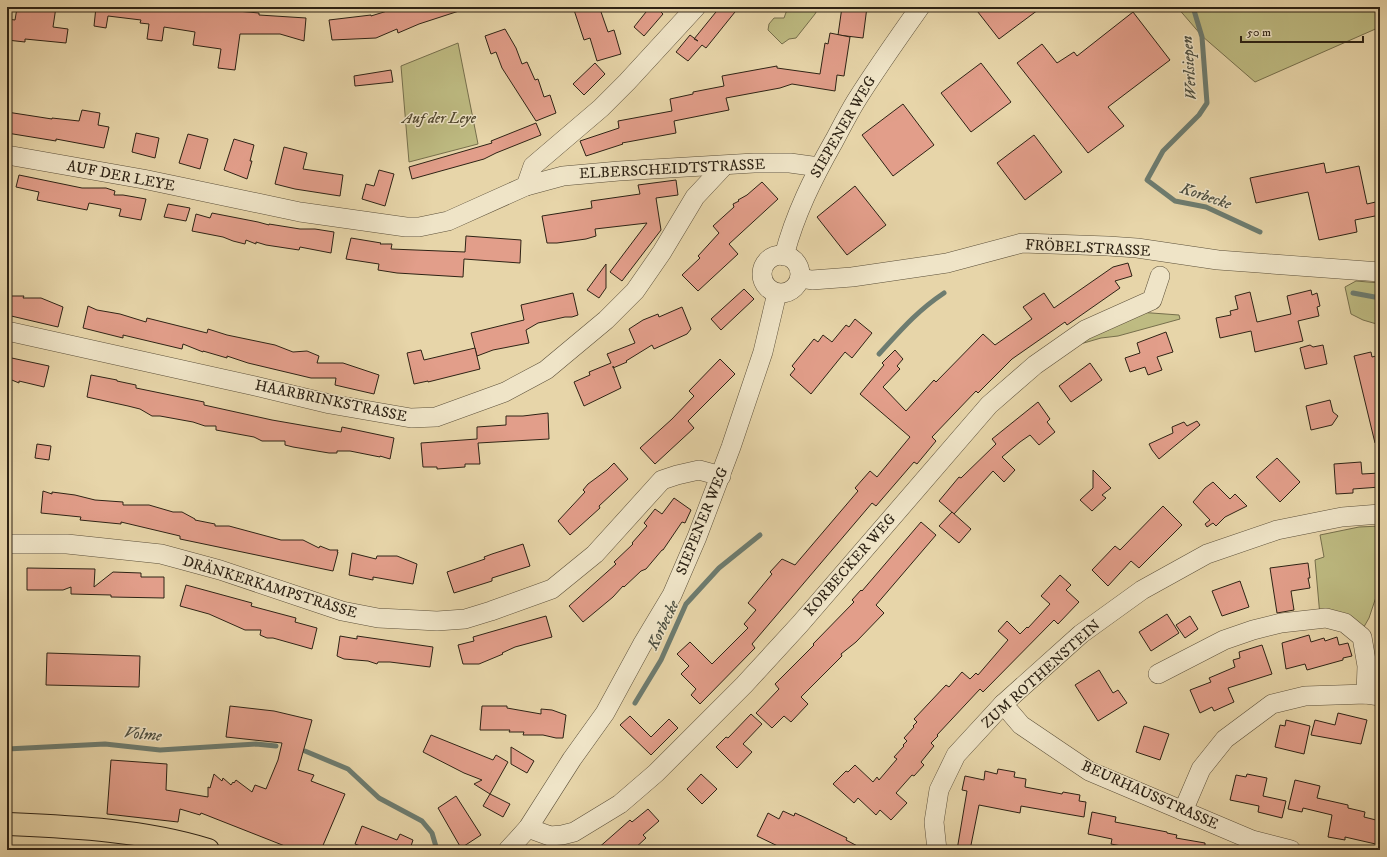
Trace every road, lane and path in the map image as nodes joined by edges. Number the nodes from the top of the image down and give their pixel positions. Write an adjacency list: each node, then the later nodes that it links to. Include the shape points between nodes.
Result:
1 (696, 7): 6 (street, via 601,108 533,166)
2 (920, 7): 5 (street, SIEPENER WEG, via 855,102)
3 (7, 155): 6 (street, AUF DER LEYE, via 143,179 300,212 406,227 448,221)
4 (724, 166): 5 (street, ELBERSCHEIDTSTRASSE, via 790,163); 6 (street, ELBERSCHEIDTSTRASSE, via 563,176); 12 (street, HAARBRINKSTRASSE, via 695,197 635,291 606,320 546,370 505,392 436,417 411,418 330,404)
5 (819, 168): 7 (street, SIEPENER WEG, via 794,224)
6 (526, 186)
7 (784, 256): 10 (street, via 797,264); 11 (street, via 776,256 769,260 762,274 763,282)
8 (1380, 272): 10 (street, FRÖBELSTRASSE, via 1218,260 1137,248 1022,243 947,263 852,277 812,280)
9 (1160, 276): 21 (street, KORBECKER WEG, via 1152,300 1085,330 1035,365 989,404 795,630 744,685 644,784 620,804 574,832 550,836)
10 (800, 278): 11 (street, via 791,290)
11 (777, 293): 13 (street, SIEPENER WEG, via 763,352)
12 (7, 331)
13 (721, 476): 15 (street, DRÄNKERKAMPSTRASSE, via 699,470 662,480 595,554 552,589 491,611 465,618 437,621 378,618 342,612 220,570 161,554 67,544); 21 (street, SIEPENER WEG, via 672,595 605,713)
14 (1380, 514): 18 (street, ZUM ROTHENSTEIN, via 1342,517 1277,530 1207,554 1142,590 1081,634)
15 (7, 544)
16 (1158, 674): 17 (street, via 1224,640 1245,633 1281,623 1326,618 1345,623 1362,637)
17 (1373, 695): 19 (street, via 1305,696 1272,704 1224,739 1201,769)
18 (1003, 704): 19 (street, BEURHAUSSTRASSE, via 1021,725 1089,771); 25 (street, ZUM ROTHENSTEIN, via 956,755 939,790 934,822)
19 (1183, 811): 26 (street, BEURHAUSSTRASSE, via 1252,840)
20 (7, 824): 22 (main road, via 73,828)
21 (528, 828): 24 (street, SIEPENER WEG)
22 (145, 843): 23 (main road, via 194,846)
23 (208, 850)
24 (508, 850)
25 (937, 850)
26 (1291, 850)

